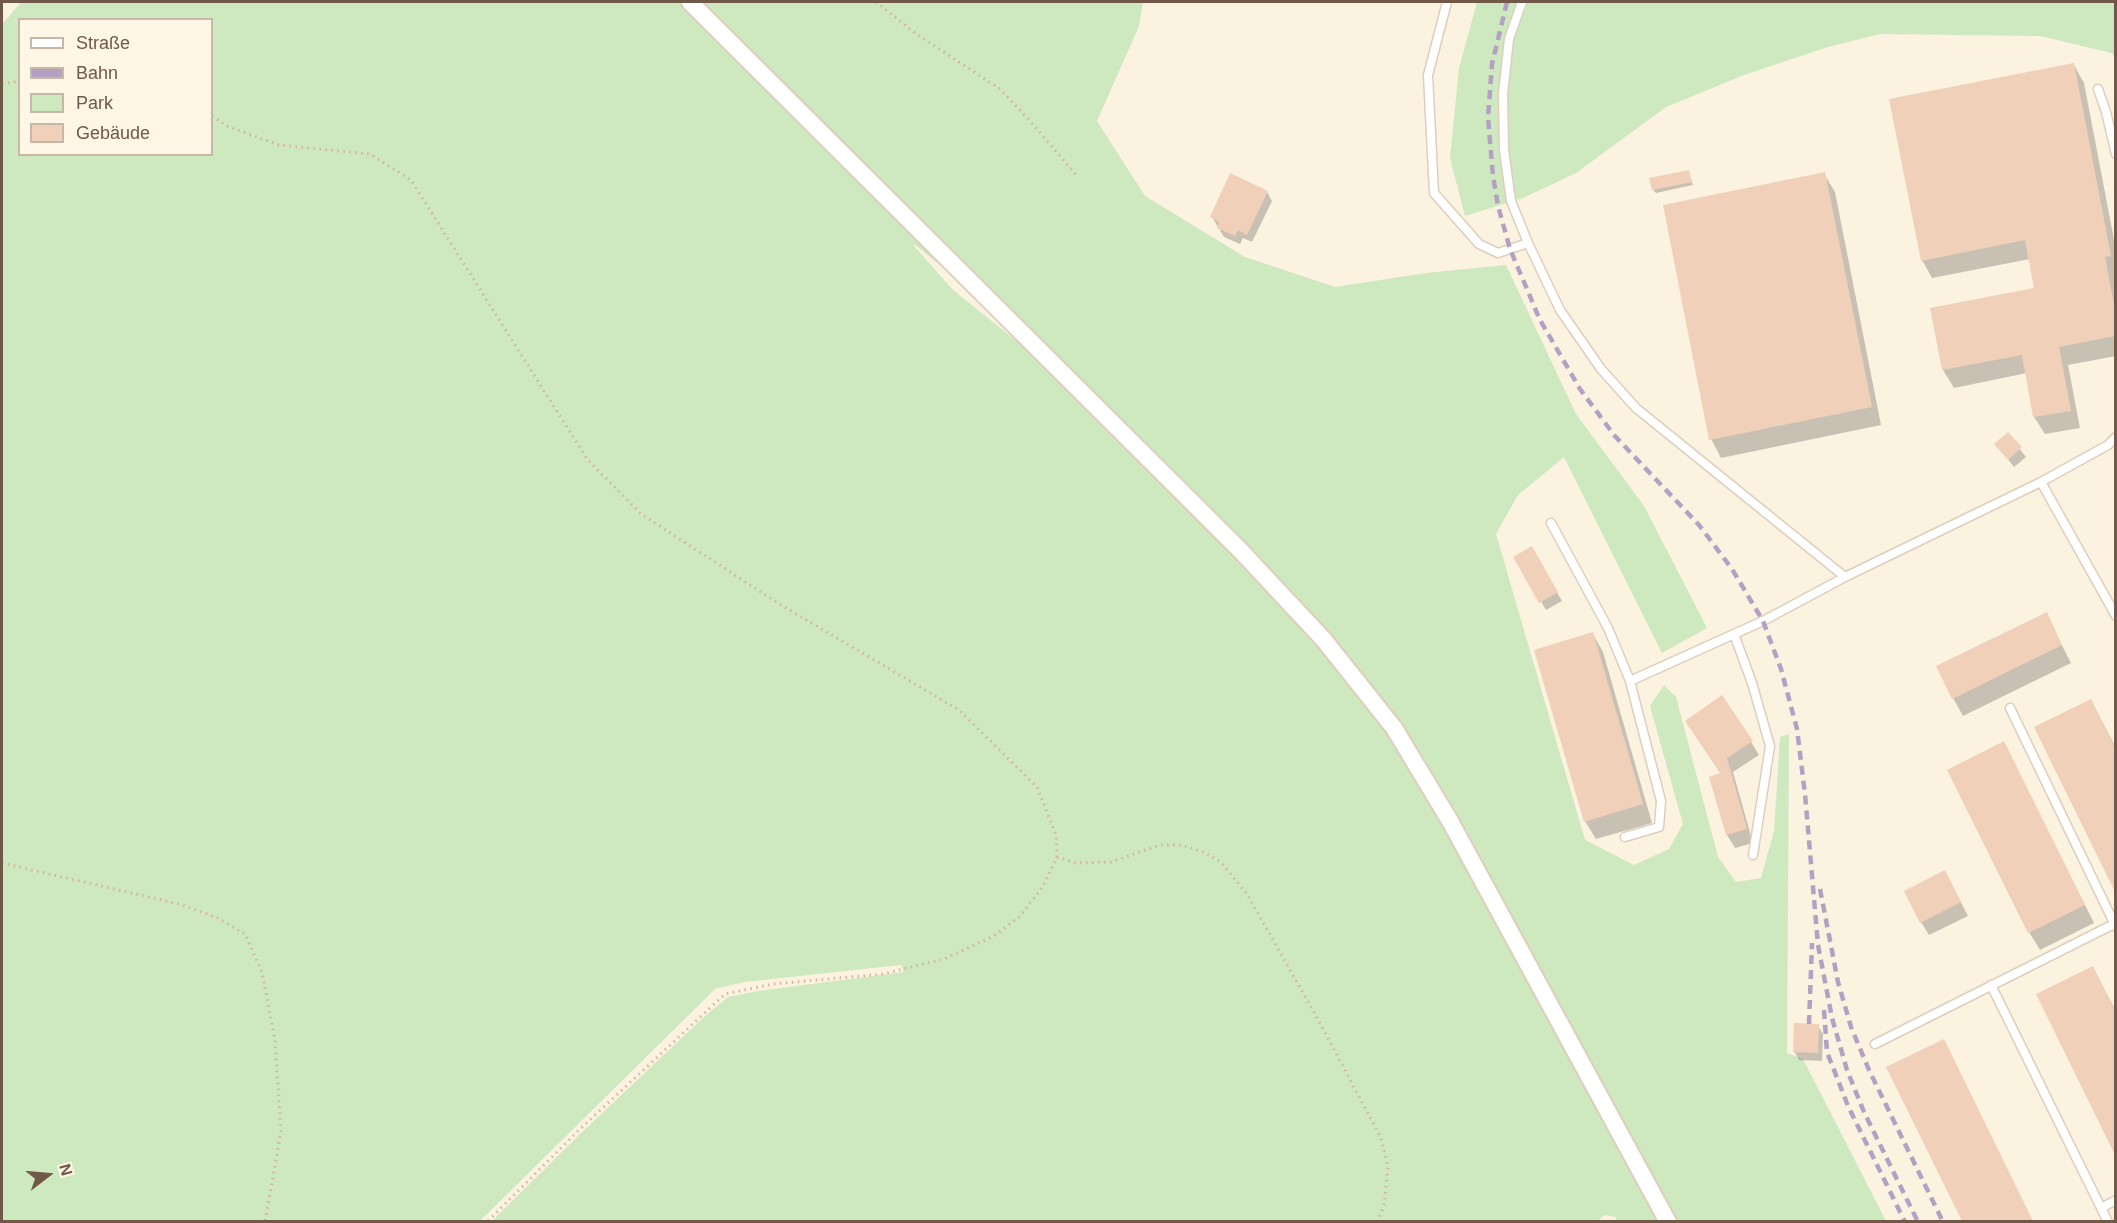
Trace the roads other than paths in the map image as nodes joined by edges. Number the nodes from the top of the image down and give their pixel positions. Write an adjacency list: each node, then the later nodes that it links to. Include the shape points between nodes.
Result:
1 (690, 2): 22 (street, via 1232,542 1324,640 1394,728 1450,821)
2 (1447, 2): 6 (lane, via 1428,75 1434,194 1479,244 1498,253)
3 (1522, 2): 6 (lane, via 1509,39 1503,94 1504,150 1511,201)
4 (2098, 89): 5 (lane)
5 (2115, 154)
6 (1528, 243): 10 (lane, via 1560,310 1601,369 1636,408)
7 (2115, 437): 8 (lane, via 2108,445)
8 (2041, 482): 10 (lane); 11 (lane)
9 (1551, 523): 13 (lane, via 1608,627)
10 (1845, 577): 12 (lane)
11 (2115, 616)
12 (1734, 634): 13 (lane); 16 (lane, via 1770,746)
13 (1630, 681): 15 (lane, via 1661,801 1659,827)
14 (2010, 708): 17 (lane)
15 (1625, 837)
16 (1753, 855)
17 (2115, 925): 18 (lane)
18 (1991, 985): 19 (lane); 21 (lane)
19 (1875, 1044)
20 (2115, 1200): 21 (lane)
21 (2101, 1208): 23 (lane)
22 (1668, 1221)
23 (2108, 1221)

